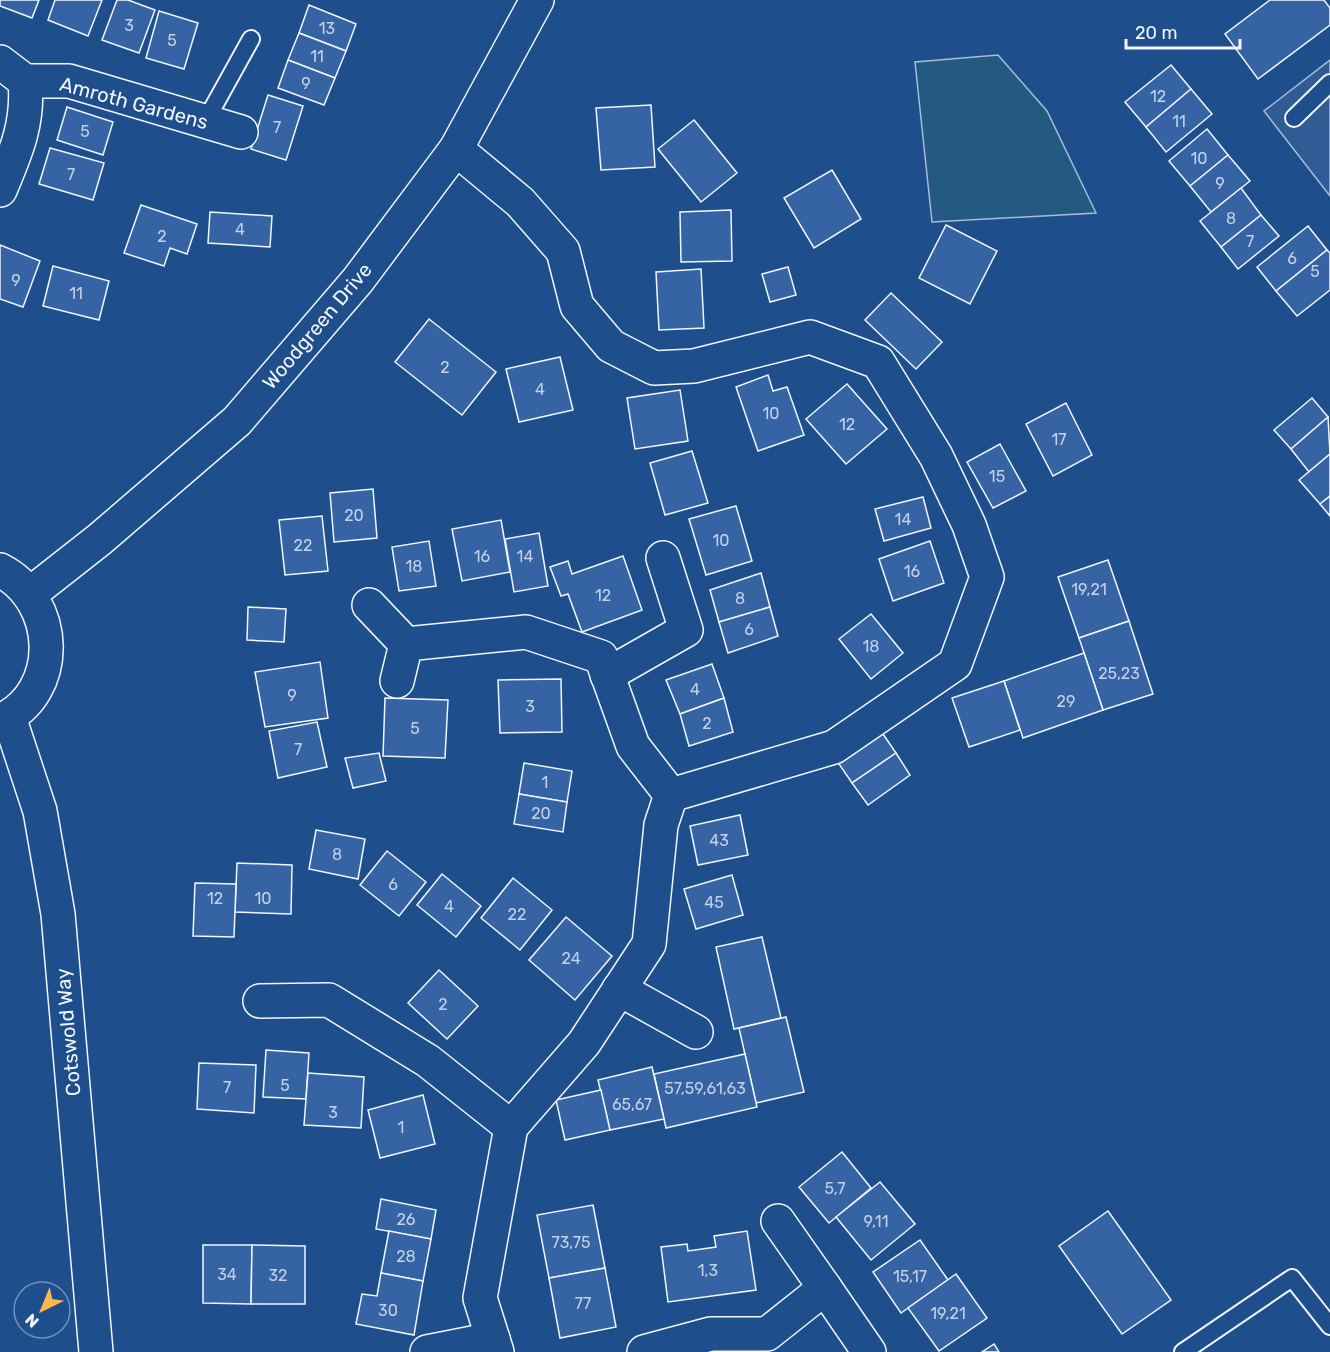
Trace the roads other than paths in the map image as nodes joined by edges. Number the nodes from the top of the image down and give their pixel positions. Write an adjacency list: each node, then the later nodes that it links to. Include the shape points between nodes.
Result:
1 (537, 0): 8 (street, Woodgreen Drive)
2 (251, 39): 6 (lane)
3 (13, 72): 6 (street, Amroth Gardens, via 69,81); 9 (street, via 27,107 19,145)
4 (1330, 83): 5 (lane)
5 (1294, 118)
6 (205, 122): 7 (street, Amroth Gardens)
7 (241, 132)
8 (456, 149): 12 (street, Woodgreen Drive, via 358,280 237,421); 18 (street, via 520,202 563,251 577,306 611,346 654,368 694,366 810,337 878,362 936,456 969,525 987,578 955,664 834,747)
9 (0, 190)
10 (663, 558): 15 (street, via 686,630)
11 (0, 570): 12 (street)
12 (30, 594): 17 (street, via 43,618 48,646 43,674 30,699)
13 (369, 605): 14 (street)
14 (406, 644): 15 (street, via 526,632 601,657); 16 (street)
15 (607, 675): 18 (street, via 633,746)
16 (397, 681)
17 (4, 719): 27 (street, Cotswold Way, via 40,811 58,914)
18 (671, 795): 19 (street, via 661,825 649,944)
19 (619, 989): 21 (street); 22 (street, via 584,1042)
20 (260, 1001): 22 (street, via 329,1000 428,1061)
21 (696, 1032)
22 (511, 1127): 26 (street, via 480,1298)
23 (778, 1221): 24 (street)
24 (825, 1288): 29 (street, via 766,1334 711,1334); 30 (street)
25 (1330, 1326): 31 (lane, via 1292,1278)
26 (495, 1345): 28 (street)
27 (96, 1352)
28 (427, 1352)
29 (644, 1352)
30 (869, 1352)
31 (1183, 1352)

